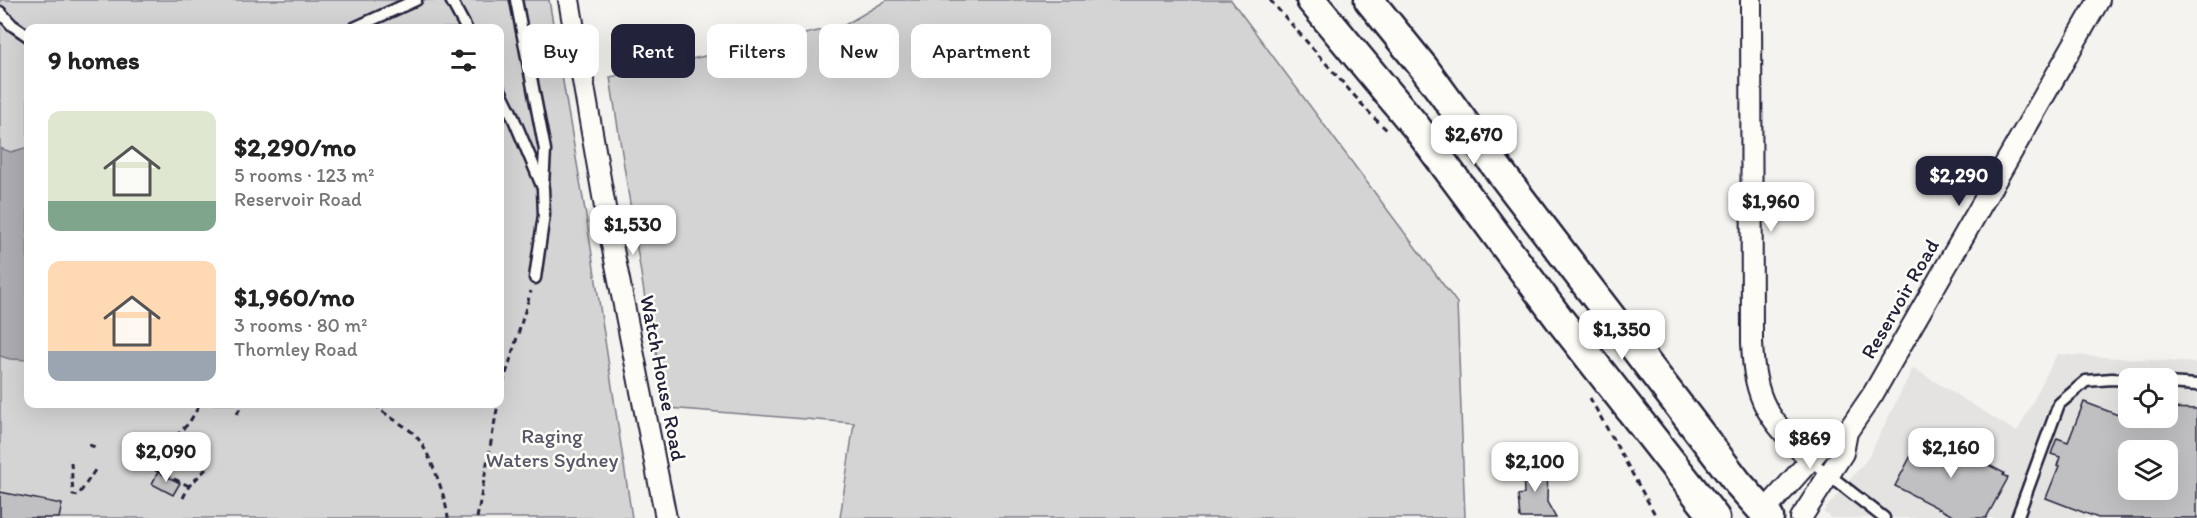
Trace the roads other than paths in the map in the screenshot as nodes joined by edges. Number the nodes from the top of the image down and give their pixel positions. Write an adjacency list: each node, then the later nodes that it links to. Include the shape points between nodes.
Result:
1 (416, 0): 9 (lane)
2 (451, 0): 12 (lane)
3 (516, 0): 15 (lane, via 546,150)
4 (569, 0): 24 (street, Watch House Road)
5 (1311, 0): 25 (main road, via 1417,128)
6 (1370, 0): 23 (main road)
7 (1751, 0): 21 (street, via 1754,376 1768,412)
8 (2099, 0): 20 (street, Reservoir Road, via 1873,394)
9 (404, 3): 11 (lane)
10 (0, 12): 13 (lane)
11 (362, 24)
12 (464, 24)
13 (24, 33)
14 (504, 98): 15 (lane)
15 (543, 188): 16 (lane, via 544,215)
16 (535, 278)
17 (2118, 380): 28 (lane, via 2086,381 2059,404)
18 (2178, 384): 19 (lane)
19 (2197, 385)
20 (1847, 432): 21 (street, Reservoir Road, via 1827,441); 22 (street, Reservoir Road, via 1844,453)
21 (1811, 461): 22 (lane); 23 (street, Reservoir Road)
22 (1828, 476): 26 (street, Reservoir Road); 27 (lane)
23 (1766, 515)
24 (666, 518)
25 (1715, 518)
26 (1801, 518)
27 (1884, 518)
28 (2017, 518)

